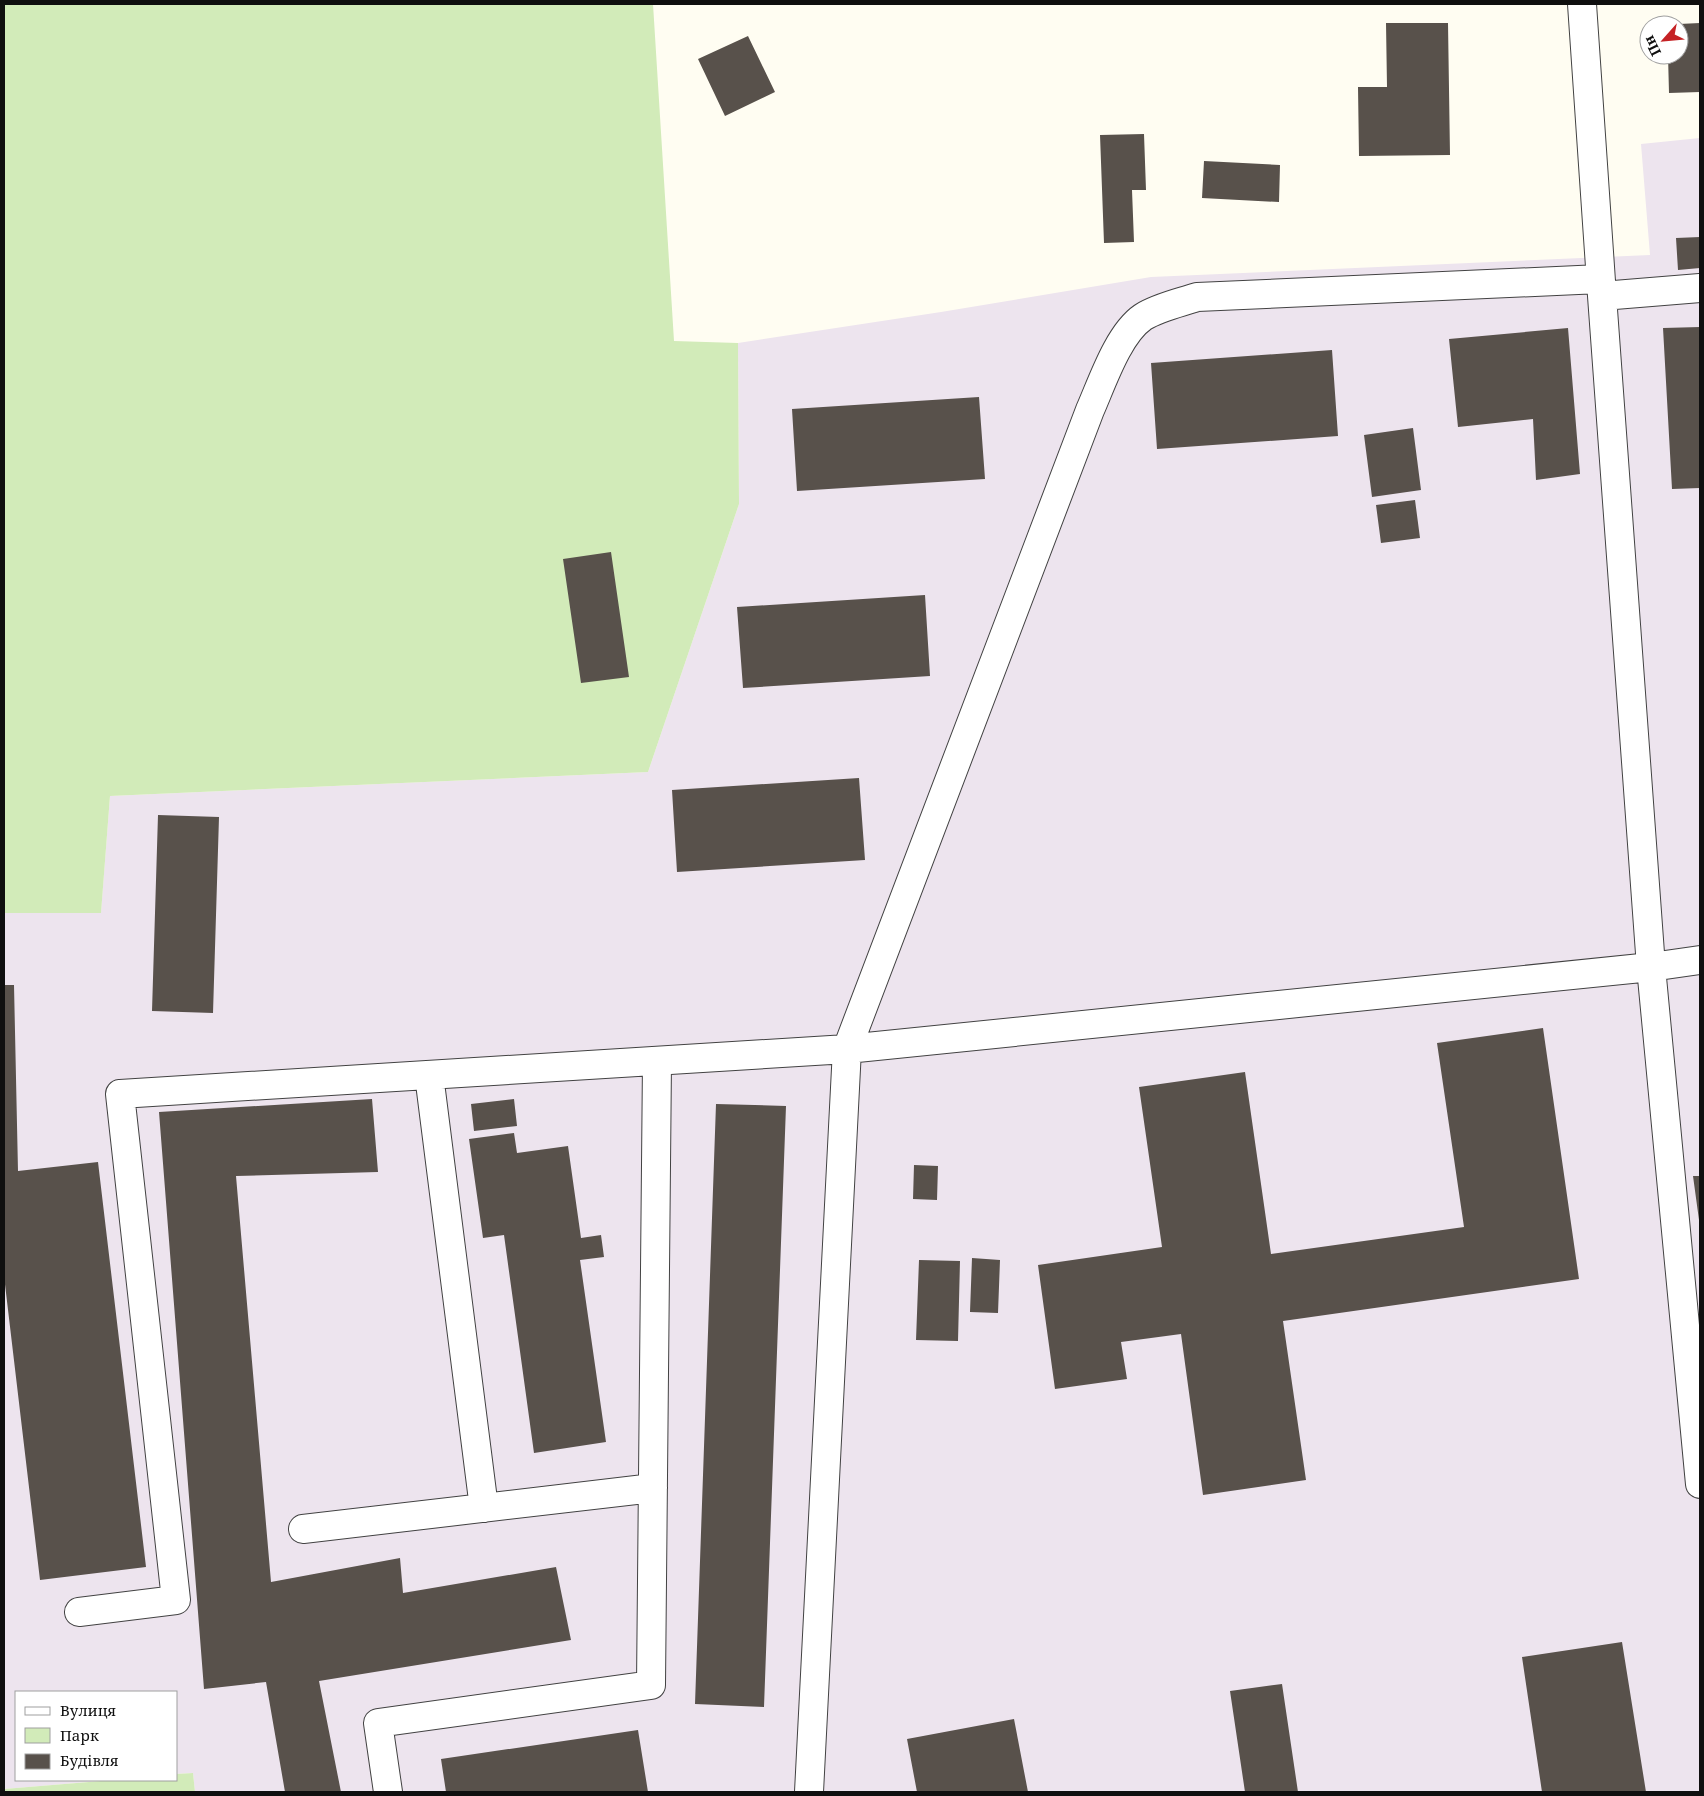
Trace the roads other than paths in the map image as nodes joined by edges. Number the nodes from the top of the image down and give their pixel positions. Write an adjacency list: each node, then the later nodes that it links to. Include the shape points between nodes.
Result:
1 (1582, 4): 2 (lane)
2 (1601, 287): 3 (lane); 5 (lane); 6 (lane, via 1197,297 1163,307 1142,318 1122,340 1090,410)
3 (1700, 288)
4 (1700, 960): 5 (lane)
5 (1651, 967): 6 (lane); 9 (lane)
6 (847, 1049): 7 (lane); 15 (lane)
7 (657, 1061): 8 (lane); 10 (lane)
8 (429, 1075): 11 (lane); 13 (lane, via 120,1094 176,1600)
9 (1700, 1484)
10 (653, 1488): 11 (lane); 14 (lane, via 651,1684 378,1723)
11 (484, 1508): 12 (lane)
12 (303, 1529)
13 (79, 1612)
14 (388, 1792)
15 (809, 1792)

